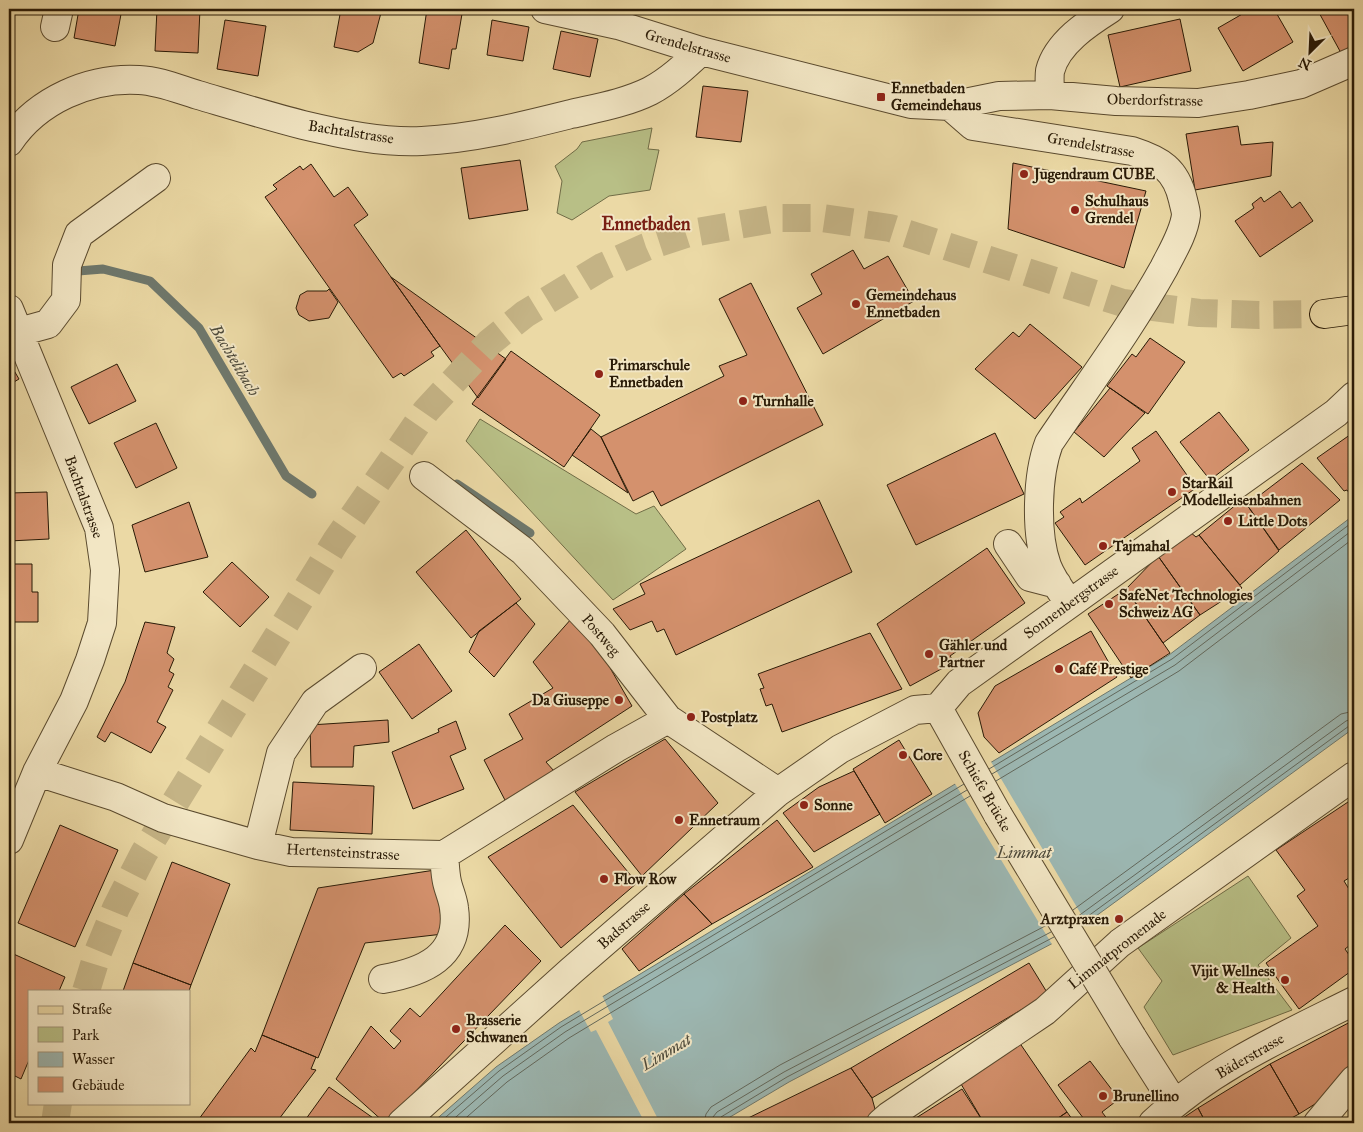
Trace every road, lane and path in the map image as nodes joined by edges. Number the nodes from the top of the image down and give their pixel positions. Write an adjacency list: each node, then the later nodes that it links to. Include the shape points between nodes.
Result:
1 (546, 9): 3 (street, Grendelstrasse)
2 (1110, 9): 5 (street, via 1088,24 1059,52 1050,70)
3 (701, 51): 6 (street, Grendelstrasse, via 911,104); 7 (street, Bachtalstrasse, via 680,71 651,90 619,102 456,138 421,141 348,134 140,80 102,82 58,98 34,114)
4 (1354, 61): 5 (street, Oberdorfstrasse, via 1301,84 1198,102 1116,102)
5 (1050, 94): 6 (street, Oberdorfstrasse, via 998,96)
6 (950, 106): 15 (street, Grendelstrasse, via 973,126 1132,151 1156,159 1170,170 1183,199 1186,214 1179,238 1148,296 1045,452 1040,497 1041,530 1048,566)
7 (9, 142)
8 (156, 178): 11 (street, via 79,234 67,265 66,300 48,324)
9 (1354, 310): 10 (main road)
10 (1324, 314)
11 (14, 320): 19 (street, Bachtalstrasse, via 99,528 106,570 102,623 93,650 74,701)
12 (1354, 396): 15 (street, Sonnenbergstrasse, via 1336,413)
13 (424, 476): 18 (street, Postweg, via 523,551 602,634)
14 (1008, 544): 15 (street, via 1030,577)
15 (1063, 594): 17 (street, Sonnenbergstrasse, via 959,683)
16 (362, 668): 23 (street, via 315,702 281,753)
17 (938, 708): 21 (street, Badstrasse, via 906,714 840,749); 28 (street, Schiefe Brücke, bridge, via 964,758)
18 (668, 719): 21 (street, Postweg); 24 (street)
19 (37, 772): 22 (street); 23 (street, Hertensteinstrasse, via 116,797 163,818)
20 (1354, 776): 30 (street, Limmatpromenade, via 1120,943 1045,1011)
21 (778, 792): 29 (street, Badstrasse)
22 (9, 840)
23 (258, 845): 24 (street, Hertensteinstrasse, via 310,854)
24 (444, 855): 25 (street, via 454,908 452,940 439,958 411,974)
25 (383, 979)
26 (1354, 1000): 28 (street, Bäderstrasse, via 1237,1060)
27 (1354, 1080): 32 (street)
28 (1174, 1103): 31 (street, Bäderstrasse)
29 (402, 1123)
30 (881, 1123)
31 (1153, 1123)
32 (1318, 1123)

